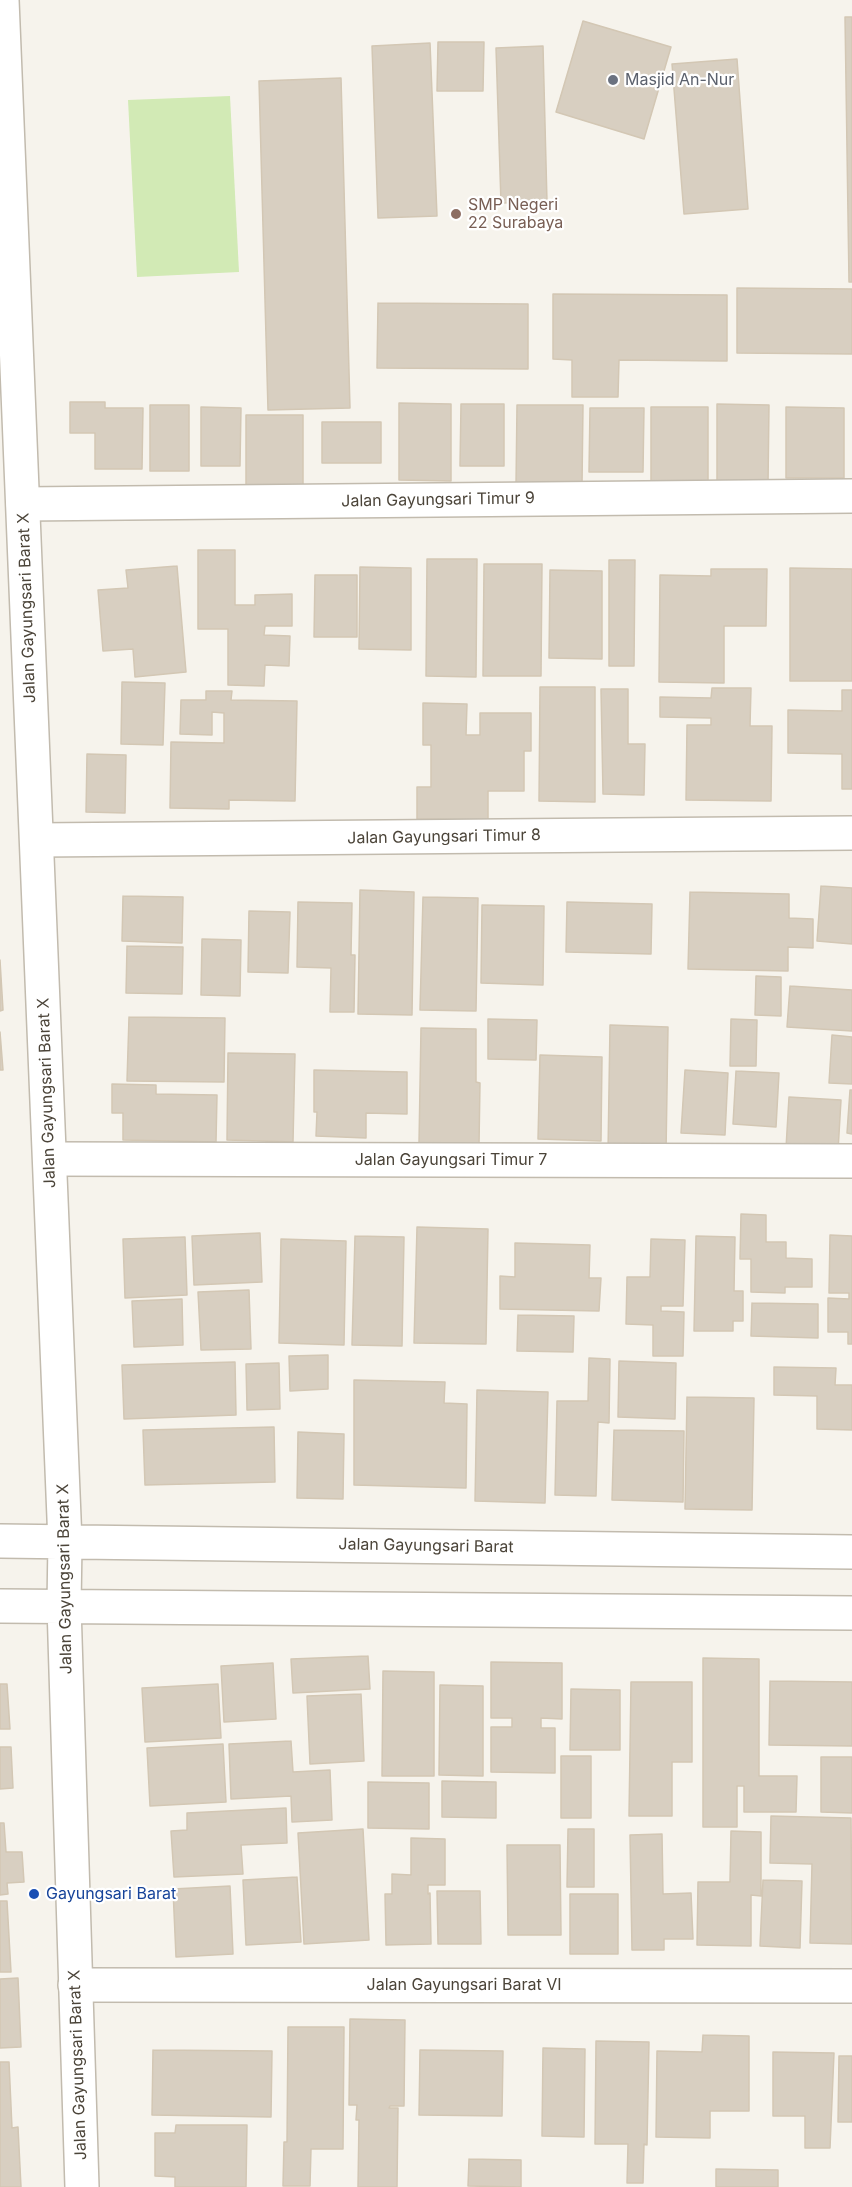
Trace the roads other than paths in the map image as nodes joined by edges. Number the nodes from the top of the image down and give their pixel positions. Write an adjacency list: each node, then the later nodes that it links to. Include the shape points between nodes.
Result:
1 (2, 0): 3 (street, Jalan Gayungsari Barat X)
2 (852, 496): 3 (street, Jalan Gayungsari Timur 9)
3 (23, 504): 5 (street, Jalan Gayungsari Barat X)
4 (852, 833): 5 (street, Jalan Gayungsari Timur 8)
5 (37, 840): 6 (street, Jalan Gayungsari Barat X)
6 (50, 1159): 7 (street, Jalan Gayungsari Timur 7); 9 (street, Jalan Gayungsari Barat X)
7 (852, 1161)
8 (0, 1541): 9 (street, Jalan Gayungsari Barat)
9 (65, 1542): 10 (street, Jalan Gayungsari Barat); 12 (street, Jalan Gayungsari Barat X)
10 (852, 1551)
11 (0, 1606): 12 (street)
12 (64, 1606): 13 (street); 14 (street, Jalan Gayungsari Barat X)
13 (852, 1613)
14 (75, 1984): 15 (street, Jalan Gayungsari Barat VI); 16 (street, Jalan Gayungsari Barat X)
15 (852, 1986)
16 (82, 2187)

